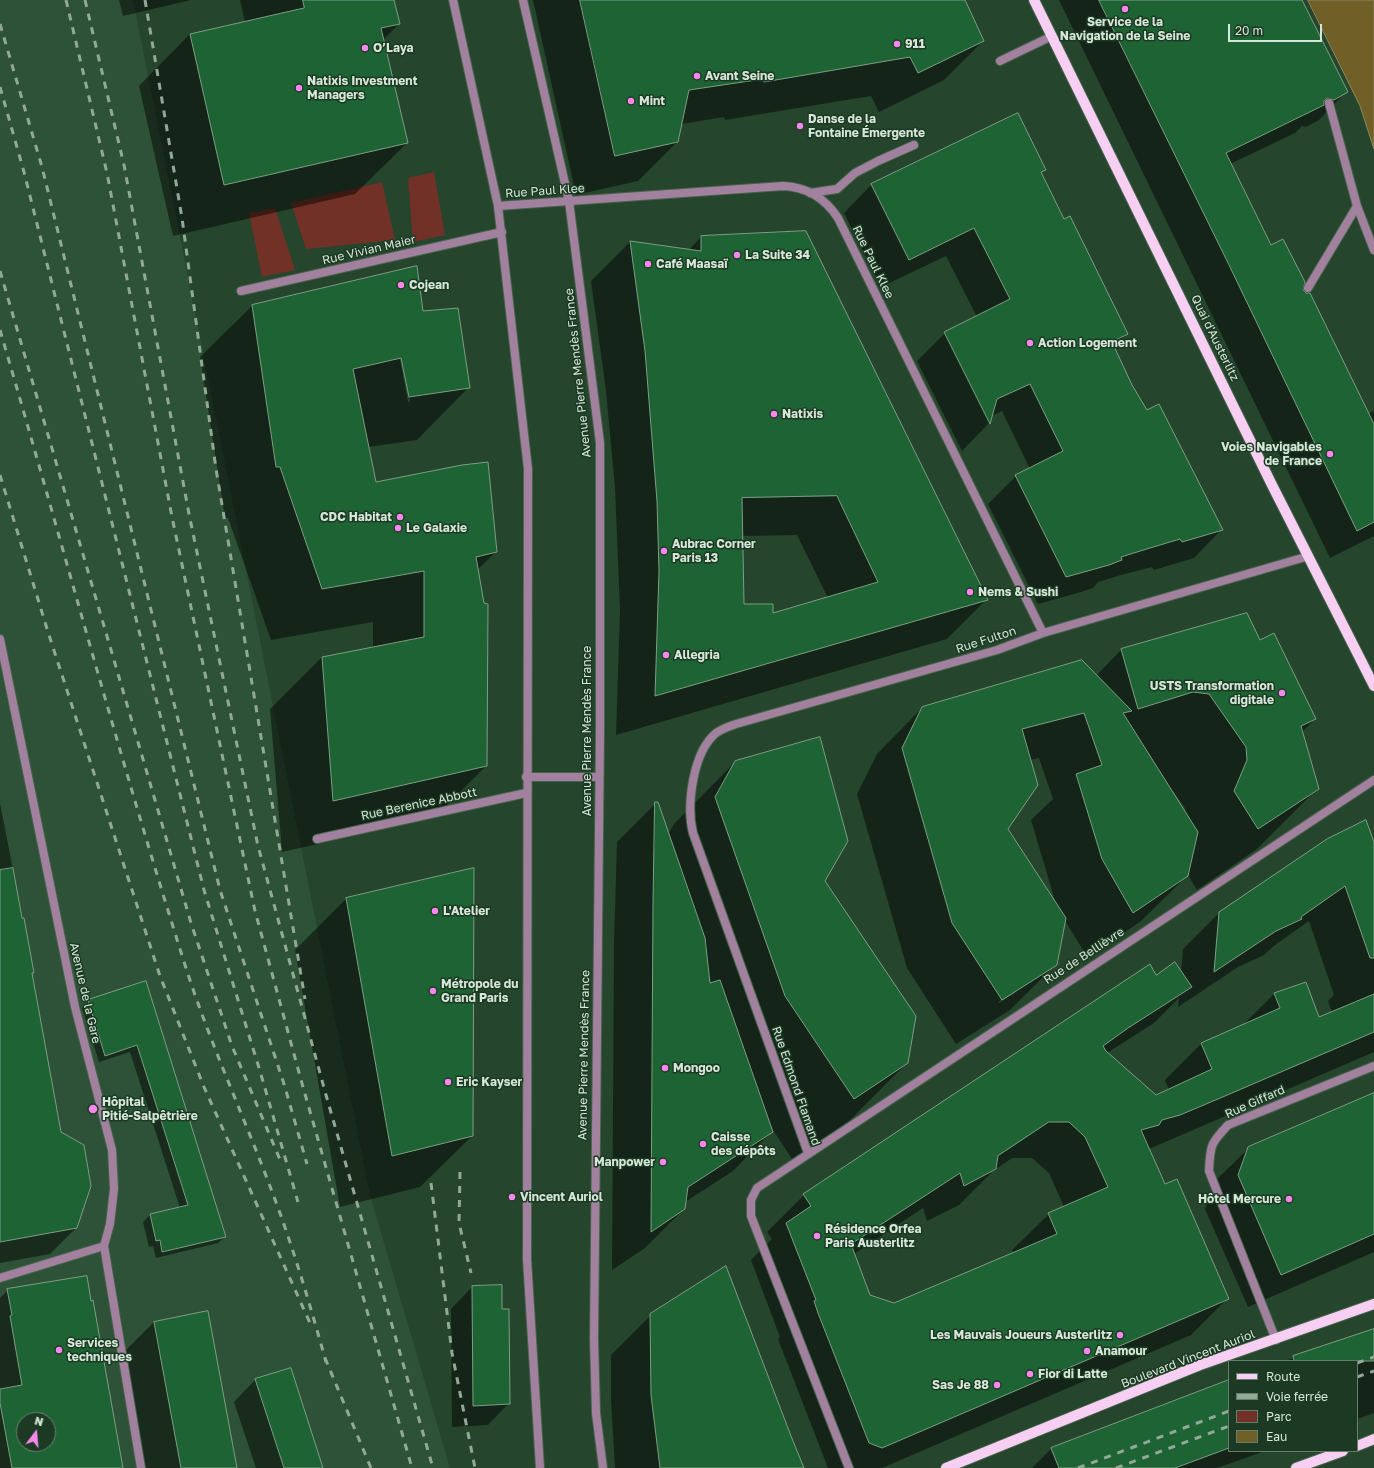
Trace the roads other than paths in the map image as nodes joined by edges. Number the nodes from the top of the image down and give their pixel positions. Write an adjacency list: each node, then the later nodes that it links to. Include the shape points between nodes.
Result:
1 (453, 0): 10 (street)
2 (523, 0): 9 (street, Avenue Pierre Mendès France)
3 (1034, 0): 4 (main road, Quai d'Austerlitz)
4 (1052, 36): 5 (street); 16 (main road, Quai d'Austerlitz)
5 (1000, 61)
6 (1329, 103): 11 (street)
7 (914, 145): 8 (street, via 855,173 837,189)
8 (810, 193): 9 (street, Rue Paul Klee, via 783,186); 17 (street, Rue Paul Klee, via 824,200 838,218)
9 (569, 201): 10 (street, Rue Paul Klee); 22 (street, Avenue Pierre Mendès France, via 600,443)
10 (498, 206): 12 (street)
11 (1357, 206): 13 (street); 14 (street)
12 (502, 232): 15 (street, Rue Vivian Maier); 21 (street, via 528,469)
13 (1374, 250)
14 (1308, 288)
15 (241, 291)
16 (1309, 556): 17 (street, Rue Fulton); 19 (main road, Quai d'Austerlitz)
17 (1043, 633): 20 (street, Rue Fulton, via 997,650 736,724 717,732 711,739 700,756)
18 (0, 639): 28 (street, Avenue de la Gare, via 75,1007 112,1150 114,1189 110,1224)
19 (1374, 686)
20 (695, 774): 27 (street, Rue Edmond Flamand, via 690,811 693,833)
21 (526, 777): 22 (street); 24 (street)
22 (599, 777): 38 (street, Avenue Pierre Mendès France, via 594,1381)
23 (1374, 780): 27 (street, Rue de Bellièvre)
24 (526, 793): 25 (street, Rue Berenice Abbott); 37 (street, via 527,1259)
25 (317, 839)
26 (1374, 1066): 31 (street, Rue Giffard, via 1228,1125 1210,1149 1209,1171)
27 (808, 1153): 39 (street, Rue Edmond Flamand, via 756,1188 751,1200 751,1216)
28 (104, 1246): 29 (street); 36 (street)
29 (0, 1278)
30 (1374, 1304): 31 (main road, Boulevard Vincent Auriol)
31 (1276, 1340): 40 (main road, Boulevard Vincent Auriol, via 1200,1365)
32 (1374, 1439): 33 (main road)
33 (1358, 1446)
34 (1341, 1452): 35 (main road)
35 (1320, 1464): 41 (main road)
36 (141, 1468)
37 (540, 1468)
38 (603, 1468)
39 (848, 1468)
40 (946, 1468)
41 (1296, 1468)

